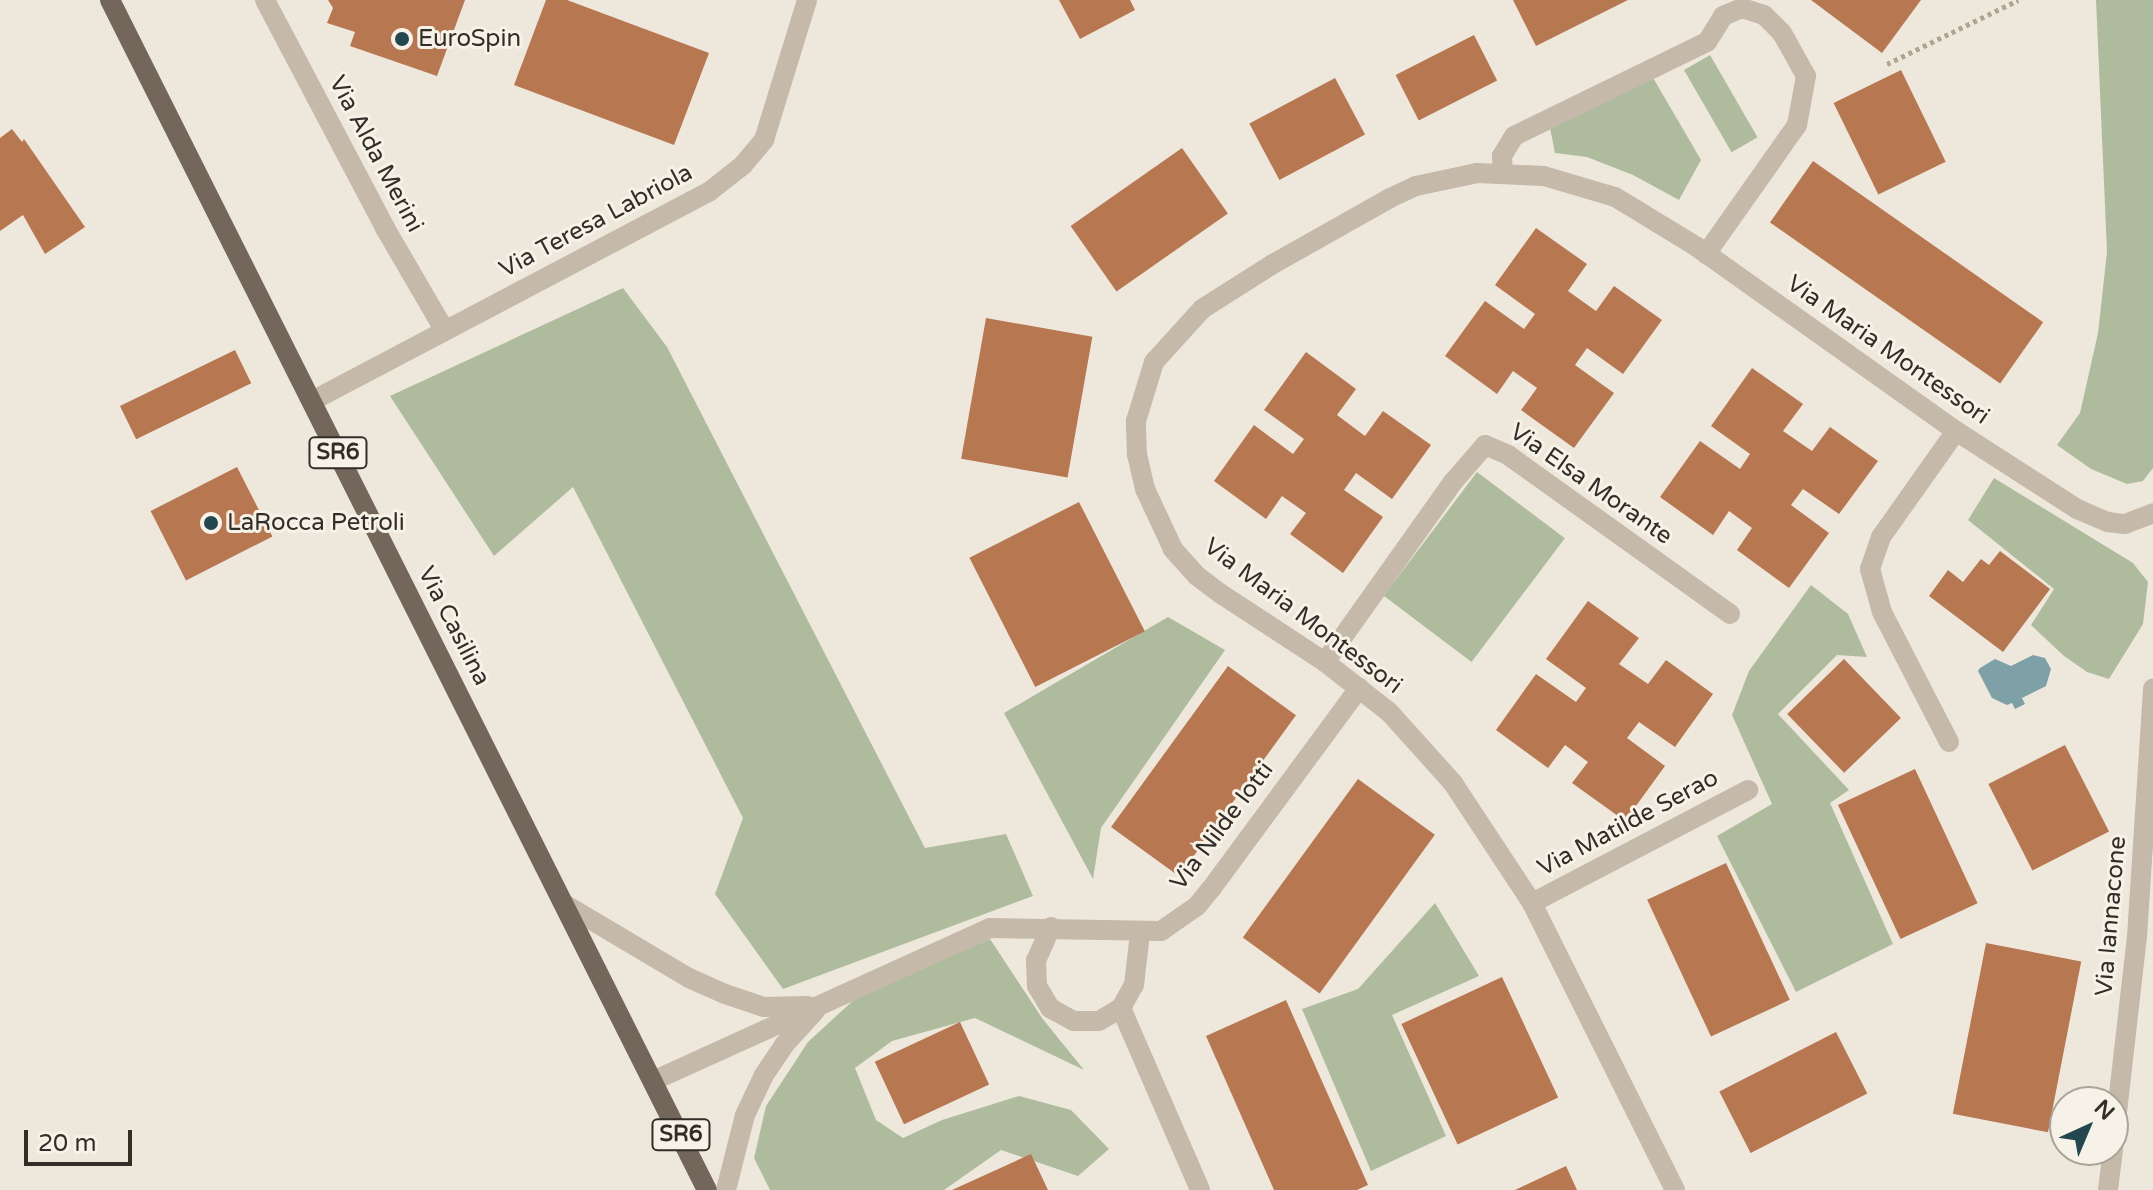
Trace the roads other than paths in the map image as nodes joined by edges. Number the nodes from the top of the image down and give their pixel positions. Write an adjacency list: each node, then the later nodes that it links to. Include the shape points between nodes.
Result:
1 (110, 0): 7 (main road, Via Casilina / SR6)
2 (265, 0): 6 (street, Via Alda Merini)
3 (807, 0): 6 (street, Via Teresa Labriola, via 764,140 743,165 710,191)
4 (1503, 172): 5 (street, Via Maria Montessori, via 1544,176 1615,197); 5 (street, via 1502,156 1514,136 1707,42 1723,16 1742,8 1764,15 1782,33 1806,76 1797,125); 11 (street, Via Maria Montessori, via 1447,177 1390,198 1202,309 1154,362 1136,421 1137,455 1145,489 1173,549 1221,594)
5 (1706, 254): 8 (street, Via Maria Montessori)
6 (445, 331): 7 (street, Via Teresa Labriola)
7 (312, 401): 17 (main road, Via Casilina / SR6)
8 (1956, 431): 9 (street, Via Maria Montessori, via 2077,509 2108,522 2135,522); 14 (street, via 1881,537 1870,569 1882,612)
9 (2153, 513)
10 (1730, 614): 11 (street, Via Elsa Morante, via 1508,455 1485,445)
11 (1325, 662): 12 (street, Via Maria Montessori)
12 (1359, 688): 16 (street, Via Maria Montessori, via 1406,729 1453,783); 19 (street, Via Nilde Iotti, via 1197,906 1161,931)
13 (2153, 689): 23 (street, Via Iannacone, via 2137,937)
14 (1949, 742)
15 (1748, 790): 16 (street, Via Matilde Serao)
16 (1532, 903): 28 (street, Via Maria Montessori)
17 (566, 905): 20 (street, via 725,994 764,1007); 22 (main road, Via Casilina / SR6)
18 (1051, 927): 19 (street, Via Nilde Iotti); 20 (street, Via Nilde Iotti, via 990,928); 21 (street, via 1036,960 1037,986 1050,1008 1073,1021 1099,1021)
19 (1140, 933): 21 (street, via 1134,985)
20 (820, 1006): 22 (street, Via Nilde Iotti); 26 (street, via 764,1075 745,1115)
21 (1121, 1008): 27 (street)
22 (655, 1080): 25 (main road, Via Casilina / SR6)
23 (2120, 1086)
24 (2111, 1166): 29 (street, Via Iannacone)
25 (707, 1190)
26 (726, 1190)
27 (1200, 1190)
28 (1675, 1190)
29 (2108, 1190)

